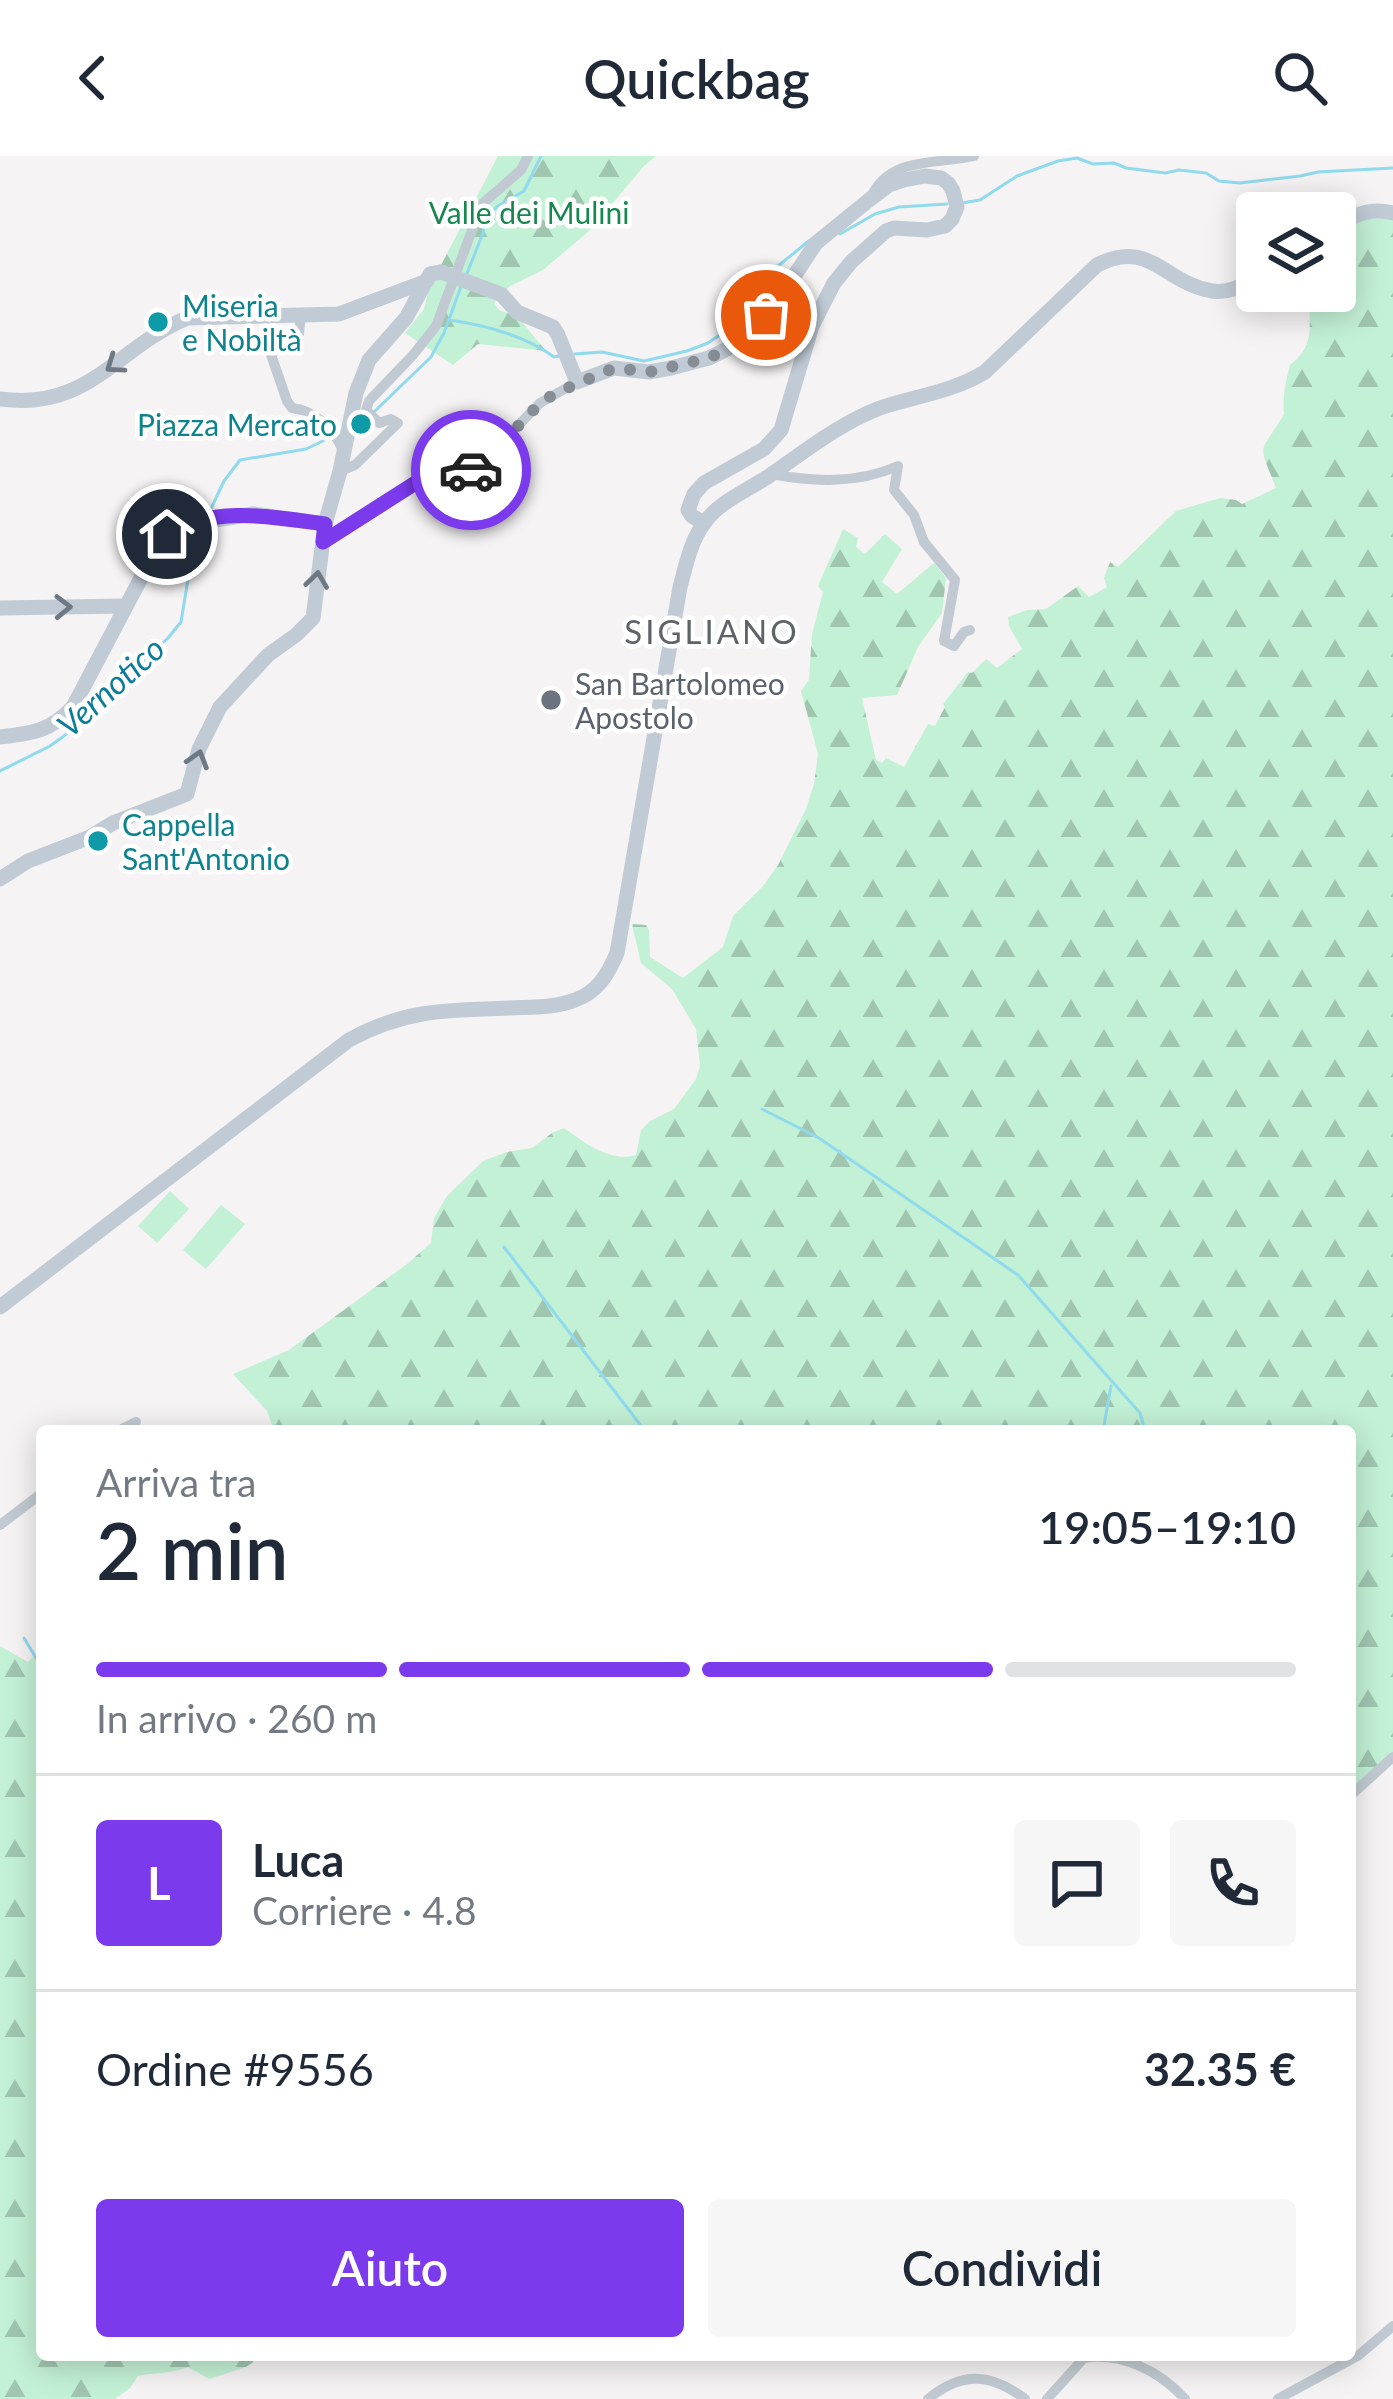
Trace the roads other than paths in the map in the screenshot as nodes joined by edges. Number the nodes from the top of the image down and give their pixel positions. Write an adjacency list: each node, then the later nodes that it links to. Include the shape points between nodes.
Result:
1 (528, 156): 14 (street, via 482,205 436,326 369,401 365,410 379,423 398,423)
2 (974, 156): 3 (street, via 898,166)
3 (869, 200): 11 (street, via 816,243 777,302 727,349 649,372); 16 (street, via 925,176 941,178 955,199 945,226 886,231 834,283 812,326 781,430 694,494 688,510)
4 (1393, 213): 5 (street)
5 (1356, 215)
6 (434, 276): 8 (street); 9 (street); 11 (street, bridge, via 495,292 553,327)
7 (1236, 289): 15 (street, via 1214,292 1135,255 1116,255 985,372 846,424)
8 (394, 295): 9 (street); 10 (street, via 348,312)
9 (410, 311): 13 (street, via 369,360)
10 (301, 314): 12 (street, one-way to 12, via 187,318 73,392); 13 (street, via 299,334 274,339 269,349 286,401 312,413)
11 (574, 376): 18 (street, via 449,489 431,473)
12 (0, 399)
13 (343, 450): 14 (street)
14 (340, 471): 17 (street)
15 (771, 474): 16 (street); 21 (street, via 837,480 898,466 894,490 955,580 944,641 955,646)
16 (704, 523): 24 (street, via 680,586 617,953 606,977 553,1006 422,1013 368,1029)
17 (325, 524): 18 (street); 19 (street, via 253,514 191,524 167,534)
18 (323, 542): 23 (street, one-way to 18, via 187,794 220,707 313,618)
19 (126, 606): 20 (street, one-way to 19); 22 (street, via 57,724)
20 (0, 608)
21 (970, 630)
22 (0, 737)
23 (0, 879)
24 (0, 1307)
25 (136, 1421): 26 (street)
26 (129, 1425)
27 (36, 1497): 28 (street)
28 (0, 1525)
29 (1393, 1757): 30 (street)
30 (1356, 1791)
31 (1393, 2326): 32 (street)
32 (1356, 2357)
33 (1081, 2361): 38 (street)
34 (1128, 2361): 39 (street)
35 (1348, 2361): 40 (street)
36 (931, 2397): 37 (street, via 960,2379 994,2380)
37 (1025, 2399)
38 (1047, 2399)
39 (1185, 2399)
40 (1278, 2399)

